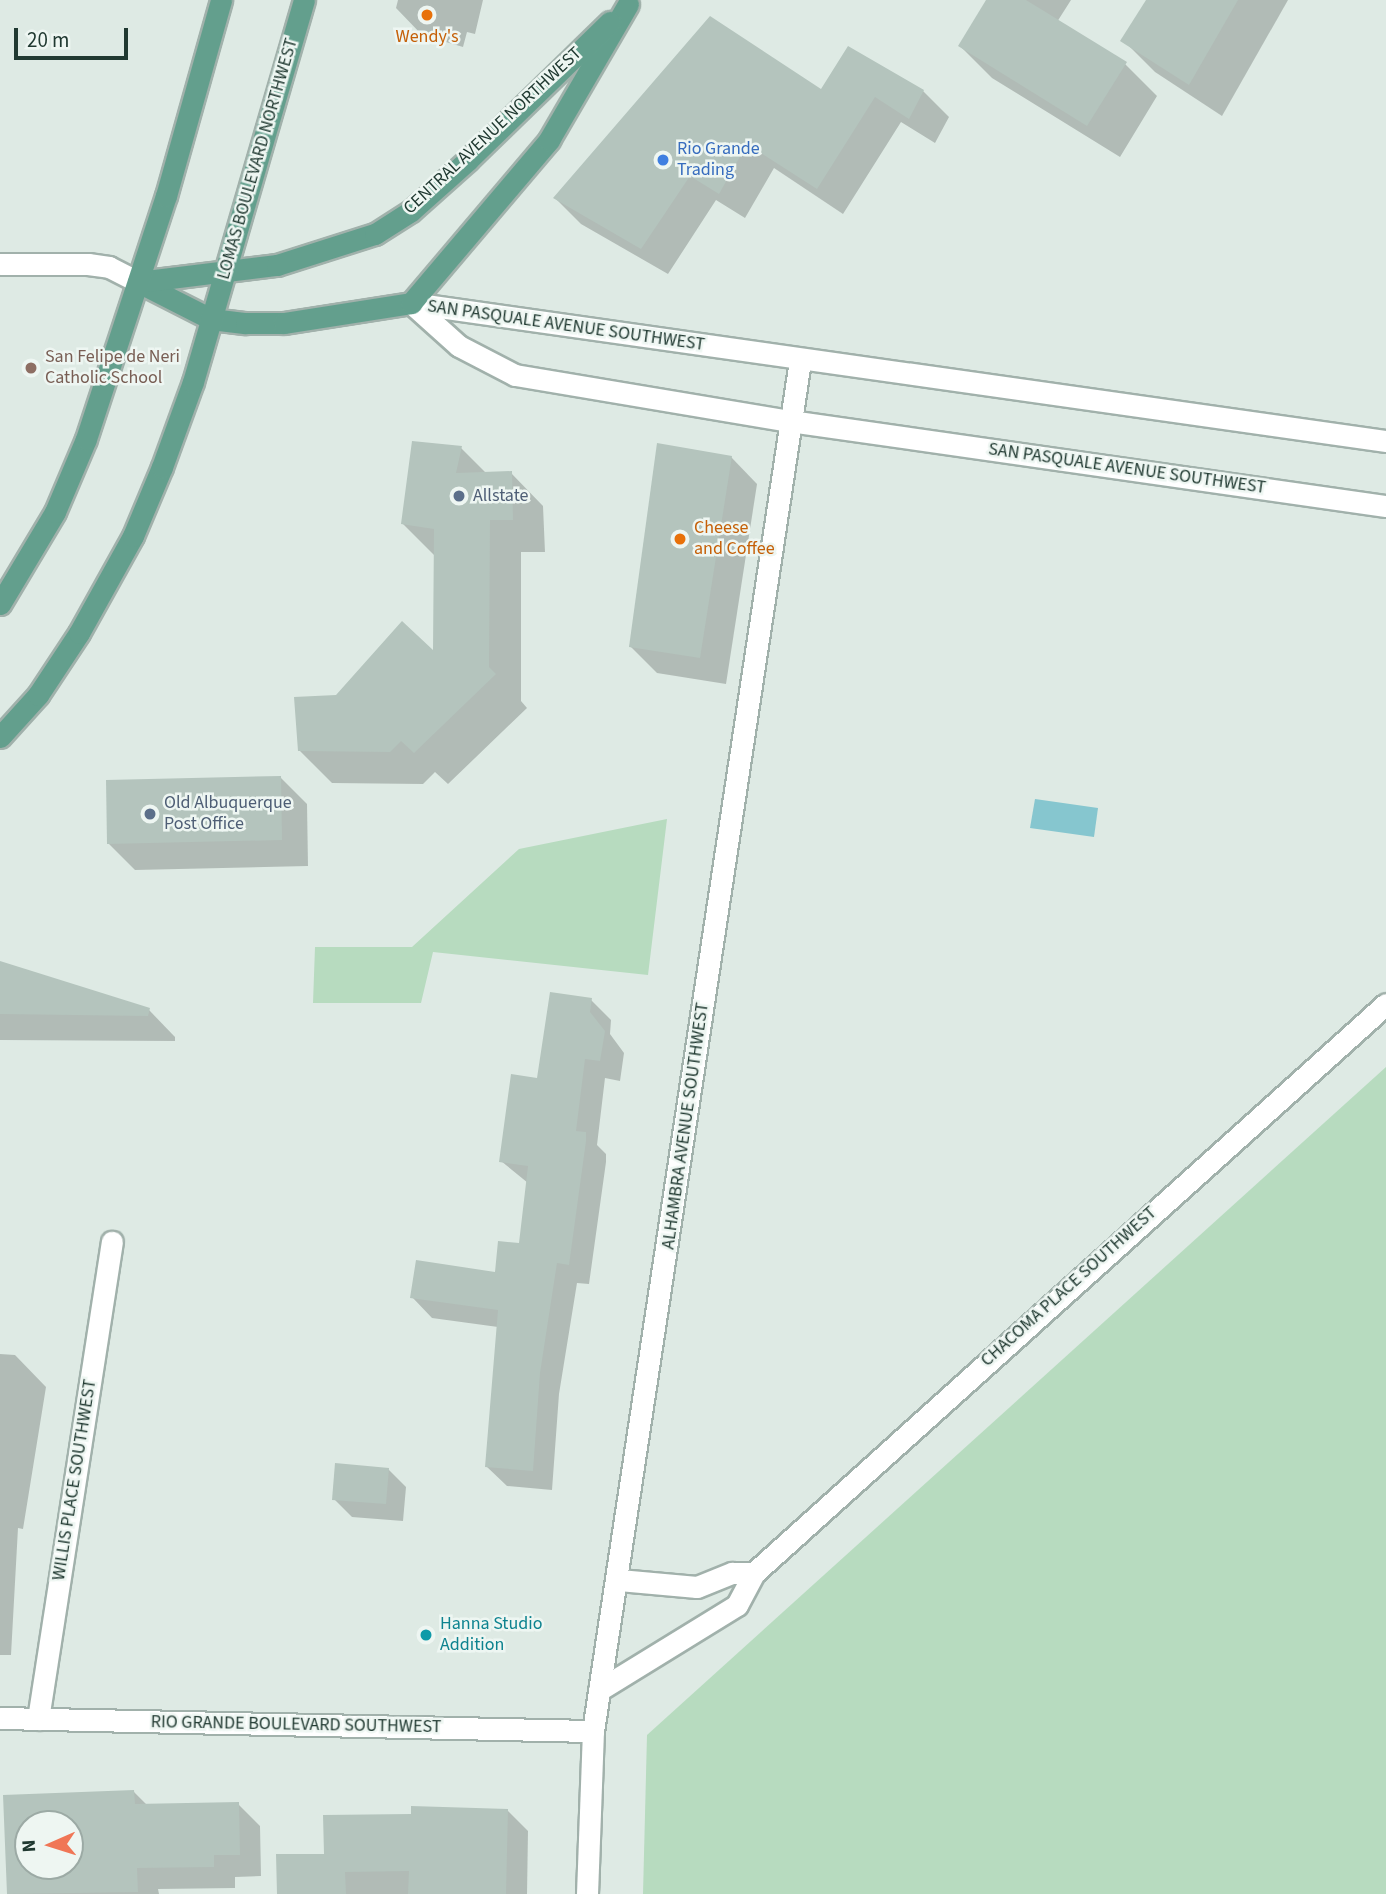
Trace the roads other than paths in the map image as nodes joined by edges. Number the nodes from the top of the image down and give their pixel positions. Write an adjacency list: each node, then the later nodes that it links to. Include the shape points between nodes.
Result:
1 (221, 0): 6 (main road)
2 (304, 0): 5 (main road, LOMAS BOULEVARD NORTHWEST)
3 (630, 2): 5 (main road, CENTRAL AVENUE NORTHWEST, via 411,211 345,247); 7 (main road, via 549,140)
4 (0, 264): 6 (street, via 88,264 108,267)
5 (224, 275): 6 (main road, CENTRAL AVENUE NORTHWEST); 8 (main road, LOMAS BOULEVARD NORTHWEST)
6 (138, 282): 8 (main road); 13 (main road, via 86,439 55,512)
7 (411, 303): 8 (main road, via 284,323); 9 (street, SAN PASQUALE AVENUE SOUTHWEST); 10 (street, SAN PASQUALE AVENUE SOUTHWEST, via 458,346 515,375)
8 (211, 319): 14 (main road, LOMAS BOULEVARD NORTHWEST, via 162,467 114,573 50,677)
9 (800, 360): 10 (street, ALHAMBRA AVENUE SOUTHWEST); 11 (street, SAN PASQUALE AVENUE SOUTHWEST)
10 (790, 421): 12 (street, SAN PASQUALE AVENUE SOUTHWEST); 18 (street, ALHAMBRA AVENUE SOUTHWEST)
11 (1386, 441)
12 (1386, 506)
13 (0, 604)
14 (0, 737)
15 (1386, 1004): 17 (street, CHACOMA PLACE SOUTHWEST)
16 (112, 1242): 21 (street, WILLIS PLACE SOUTHWEST)
17 (754, 1573): 18 (street, via 733,1573 697,1587); 19 (street, CHACOMA PLACE SOUTHWEST, via 737,1605)
18 (619, 1580): 19 (street, ALHAMBRA AVENUE SOUTHWEST)
19 (599, 1690): 22 (street, ALHAMBRA AVENUE SOUTHWEST)
20 (0, 1718): 21 (street, RIO GRANDE BOULEVARD SOUTHWEST)
21 (38, 1719): 22 (street, RIO GRANDE BOULEVARD SOUTHWEST)
22 (593, 1731): 23 (street, ALHAMBRA AVENUE SOUTHWEST)
23 (587, 1894)

